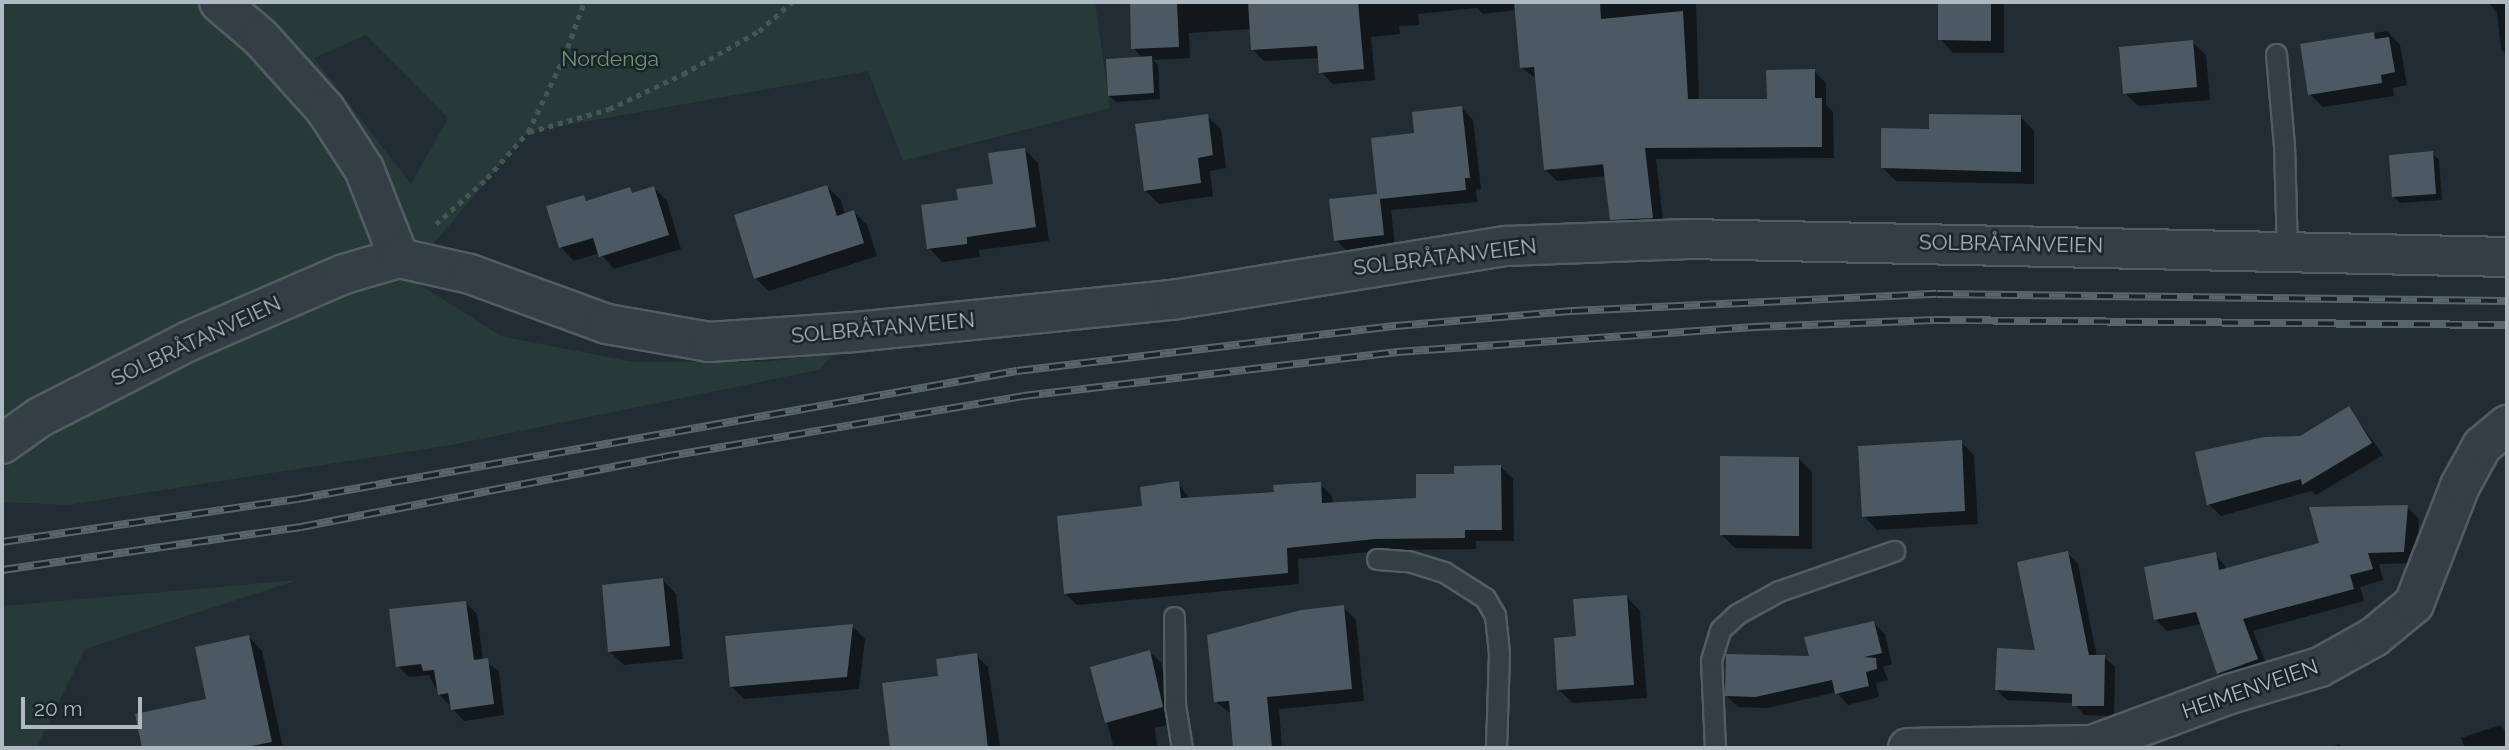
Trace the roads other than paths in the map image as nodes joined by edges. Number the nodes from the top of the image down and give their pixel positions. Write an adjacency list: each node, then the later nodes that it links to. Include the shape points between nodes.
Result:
1 (219, 2): 5 (street, via 261,38 325,109 364,169)
2 (2276, 54): 3 (lane)
3 (2287, 251): 4 (street, SOLBRÅTANVEIEN); 5 (street, SOLBRÅTANVEIEN, via 1689,239 1507,246 1172,300 709,342 607,324 470,274)
4 (2507, 257)
5 (399, 258): 7 (street, SOLBRÅTANVEIEN, via 344,274 189,341 40,417)
6 (2507, 425): 14 (street, HEIMENVEIEN, via 2482,446 2460,486 2414,604 2374,637 2320,667 2230,694 2092,746)
7 (2, 444)
8 (1894, 551): 13 (lane, via 1779,591 1737,614 1720,630 1711,660)
9 (1377, 559): 12 (lane, via 1408,561 1444,572 1485,598 1495,615 1499,653)
10 (1174, 617): 11 (lane, via 1175,705)
11 (1182, 748)
12 (1496, 748)
13 (1715, 748)
14 (1908, 748)

